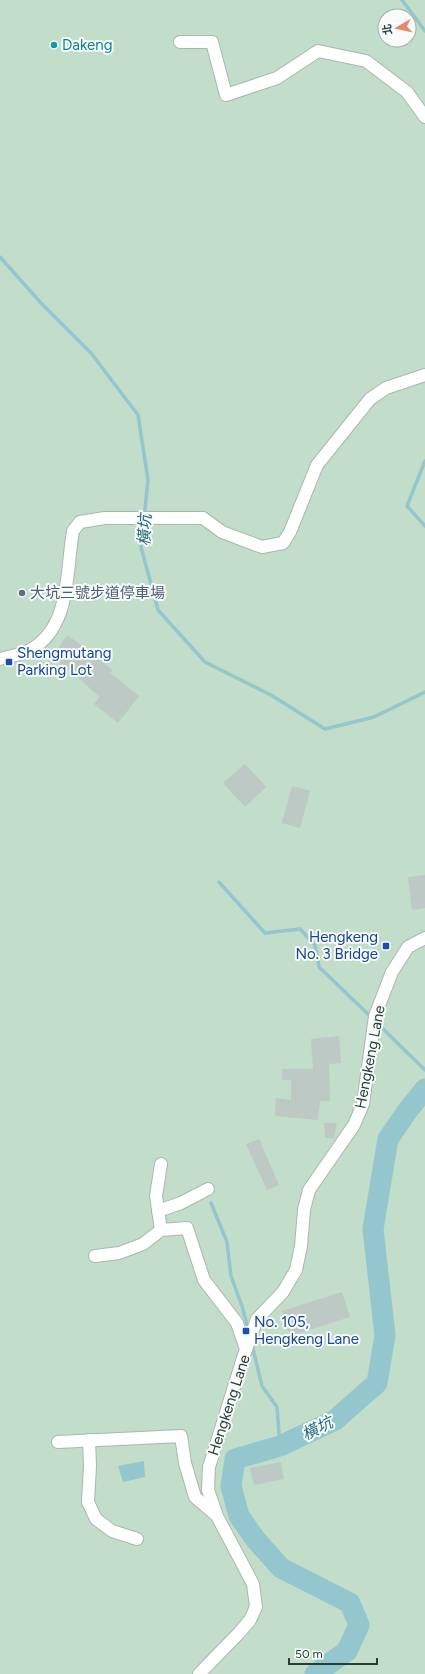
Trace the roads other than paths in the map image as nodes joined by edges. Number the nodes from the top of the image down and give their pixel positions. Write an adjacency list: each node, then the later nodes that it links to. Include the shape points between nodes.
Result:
1 (180, 42): 2 (street, via 212,42 226,95 276,78 318,51 366,60 407,92)
2 (425, 117)
3 (423, 375): 4 (street, via 386,388 370,398 317,465 290,532 283,543 262,547 222,532 203,518 105,518 80,522 73,531 63,603 58,619 44,641 28,651)
4 (0, 659)
5 (425, 938): 11 (street, Hengkeng Lane, via 408,947 392,972 375,1016 363,1104 354,1125 309,1190 296,1270 283,1292 258,1319)
6 (161, 1164): 8 (street, via 156,1196)
7 (208, 1189): 8 (street)
8 (158, 1211): 9 (street)
9 (161, 1230): 10 (street, via 143,1244 119,1253); 11 (street, via 187,1228 204,1280 238,1323)
10 (95, 1256)
11 (246, 1349): 14 (street, Hengkeng Lane, via 209,1467 208,1490)
12 (89, 1440): 13 (street); 14 (street, via 181,1436 185,1464 195,1497); 15 (street, via 88,1502 96,1519 112,1531)
13 (58, 1442)
14 (217, 1516): 16 (street, Hengkeng Lane, via 253,1584 256,1607 250,1620 239,1633)
15 (137, 1539)
16 (199, 1674)

